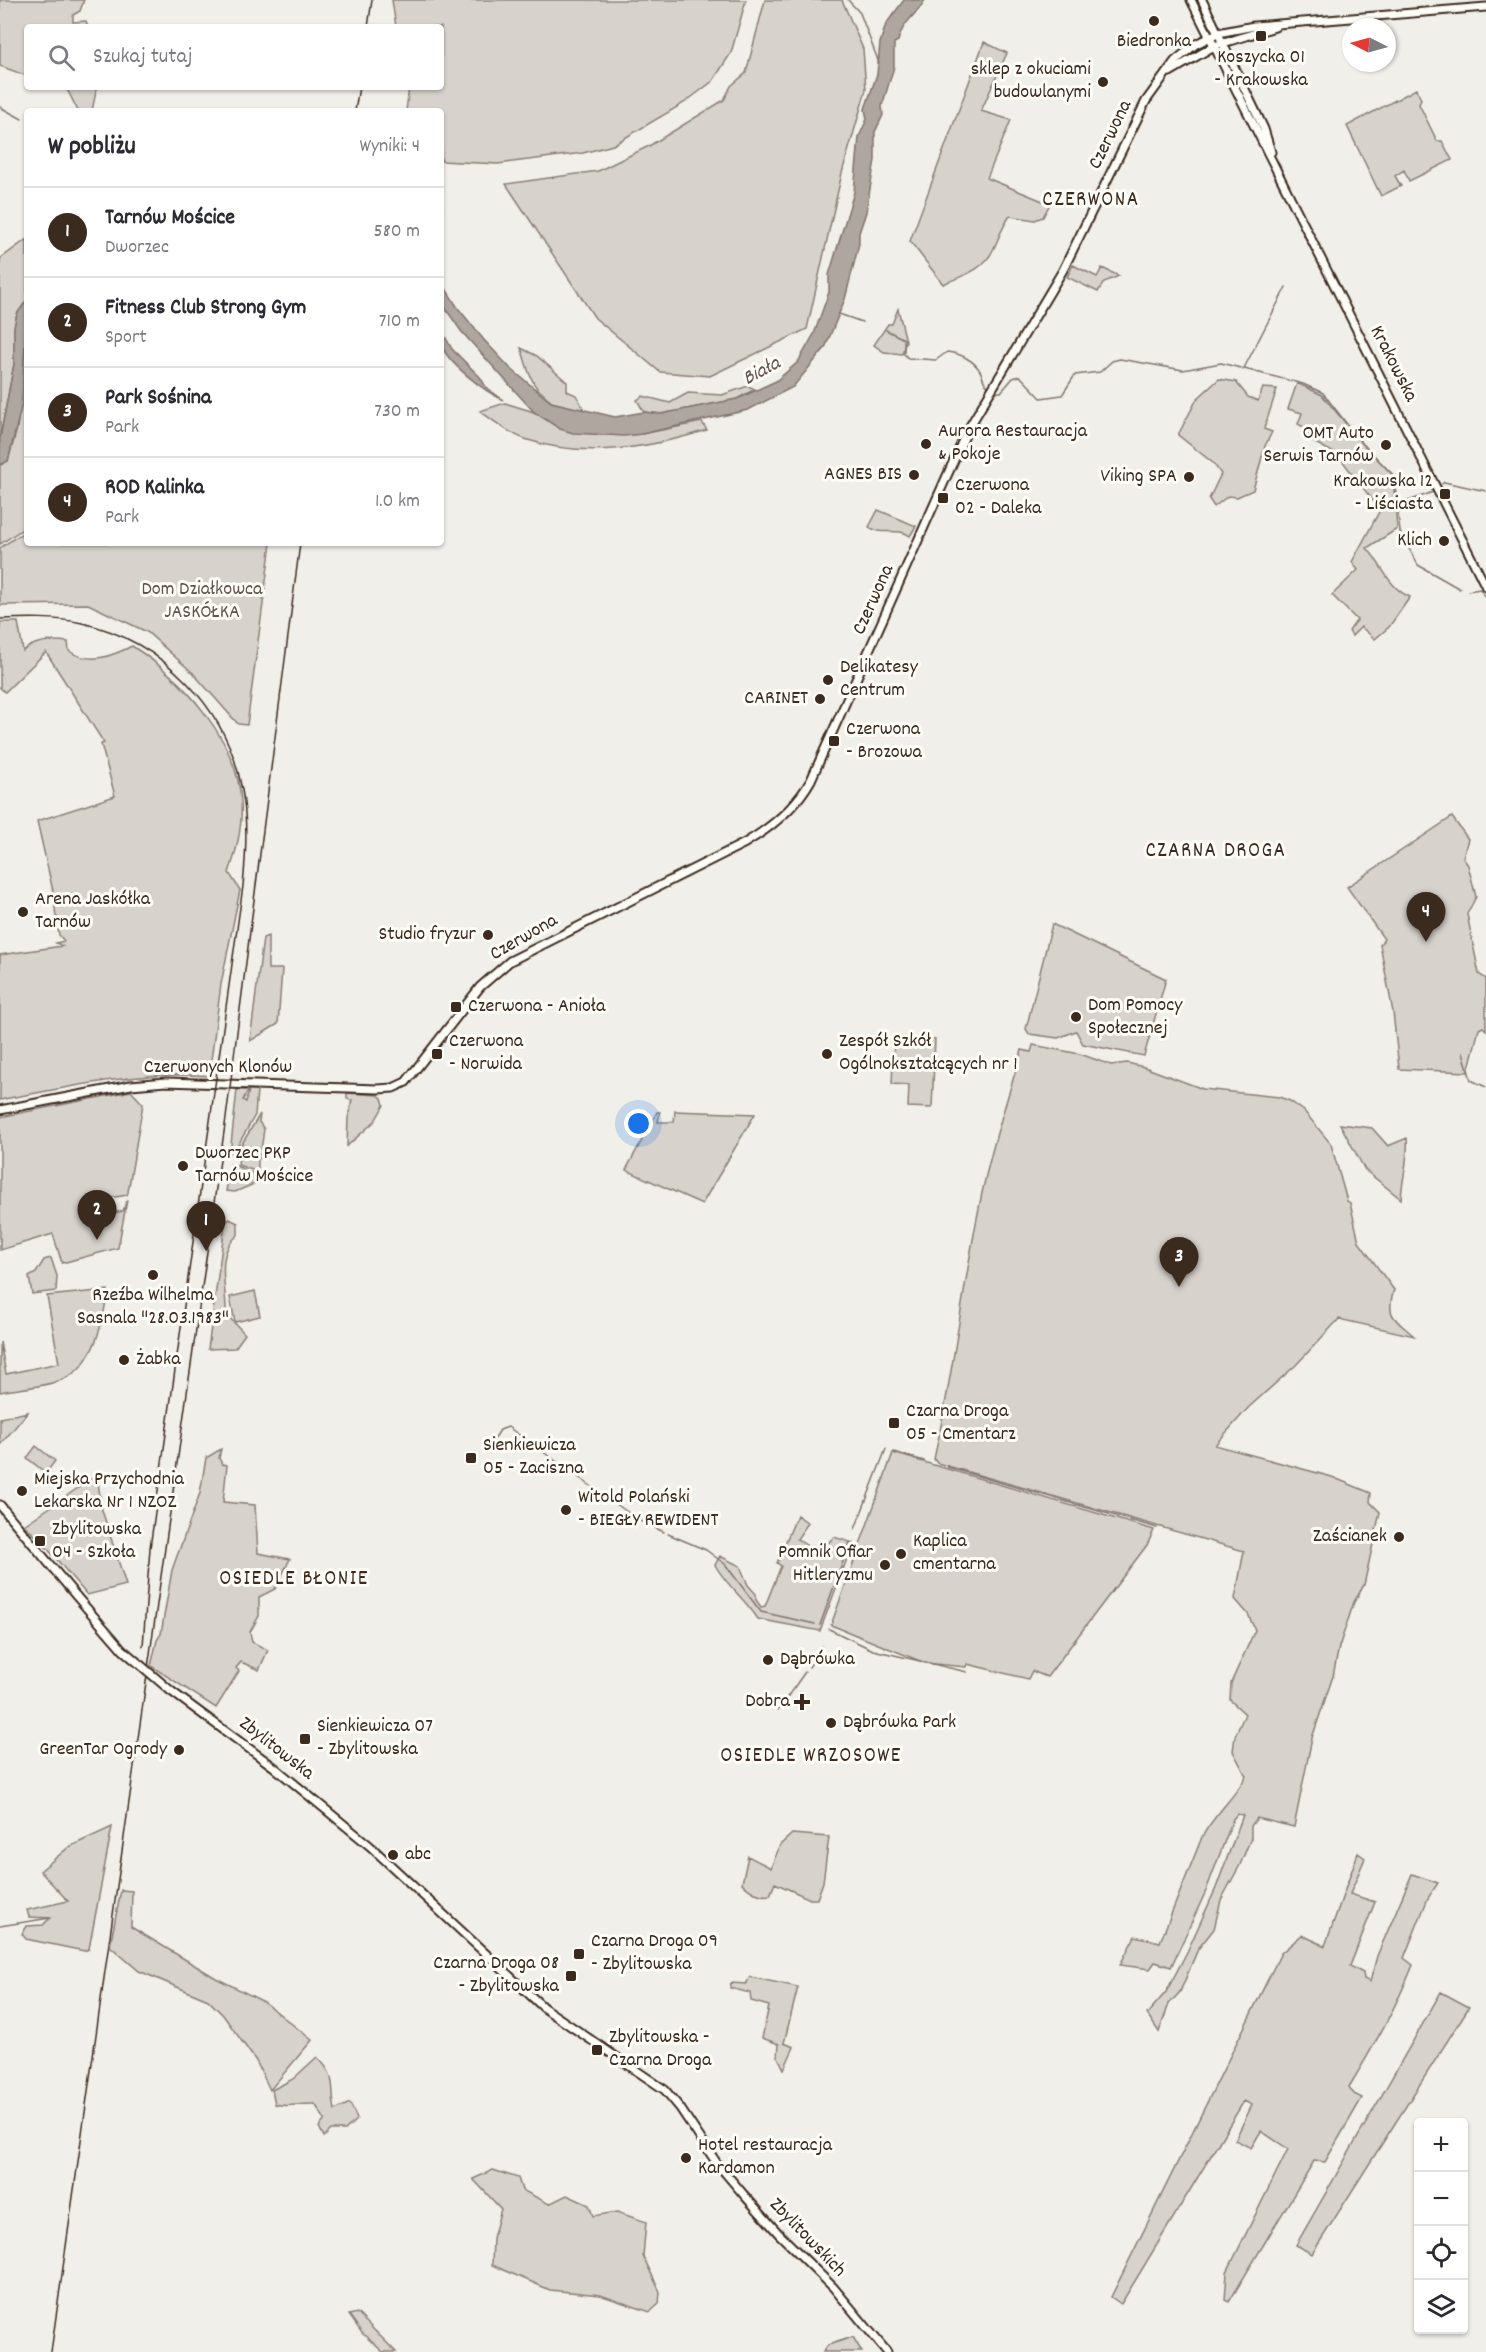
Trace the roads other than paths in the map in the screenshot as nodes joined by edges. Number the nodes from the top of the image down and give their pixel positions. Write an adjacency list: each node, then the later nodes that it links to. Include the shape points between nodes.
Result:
1 (1191, 0): 6 (main road, Krakowska)
2 (1202, 0): 5 (main road, Krakowska)
3 (1486, 7): 4 (main road)
4 (1281, 24): 5 (main road); 7 (main road)
5 (1218, 33): 6 (main road); 7 (main road, Krakowska)
6 (1210, 36): 8 (main road, Krakowska); 9 (main road, Czerwona, via 1181,56)
7 (1223, 43): 8 (main road); 10 (main road, Krakowska, via 1264,129)
8 (1215, 46): 9 (main road, Czerwona); 10 (main road, Krakowska)
9 (1167, 73): 12 (main road, Czerwona, via 1146,102 1063,270 962,443 826,748 801,795 770,827 745,843 510,961 480,987 417,1070)
10 (1271, 155): 11 (main road, Krakowska)
11 (1486, 587)
12 (401, 1085): 13 (main road, Czerwonych Klonów, via 378,1089 166,1082)
13 (0, 1110)
14 (0, 1505): 15 (main road, Zbylitowska, bridge, via 123,1650 370,1846)
15 (544, 2008): 16 (main road, Zbylitowskich, via 670,2094 737,2187 833,2287)
16 (887, 2352)

